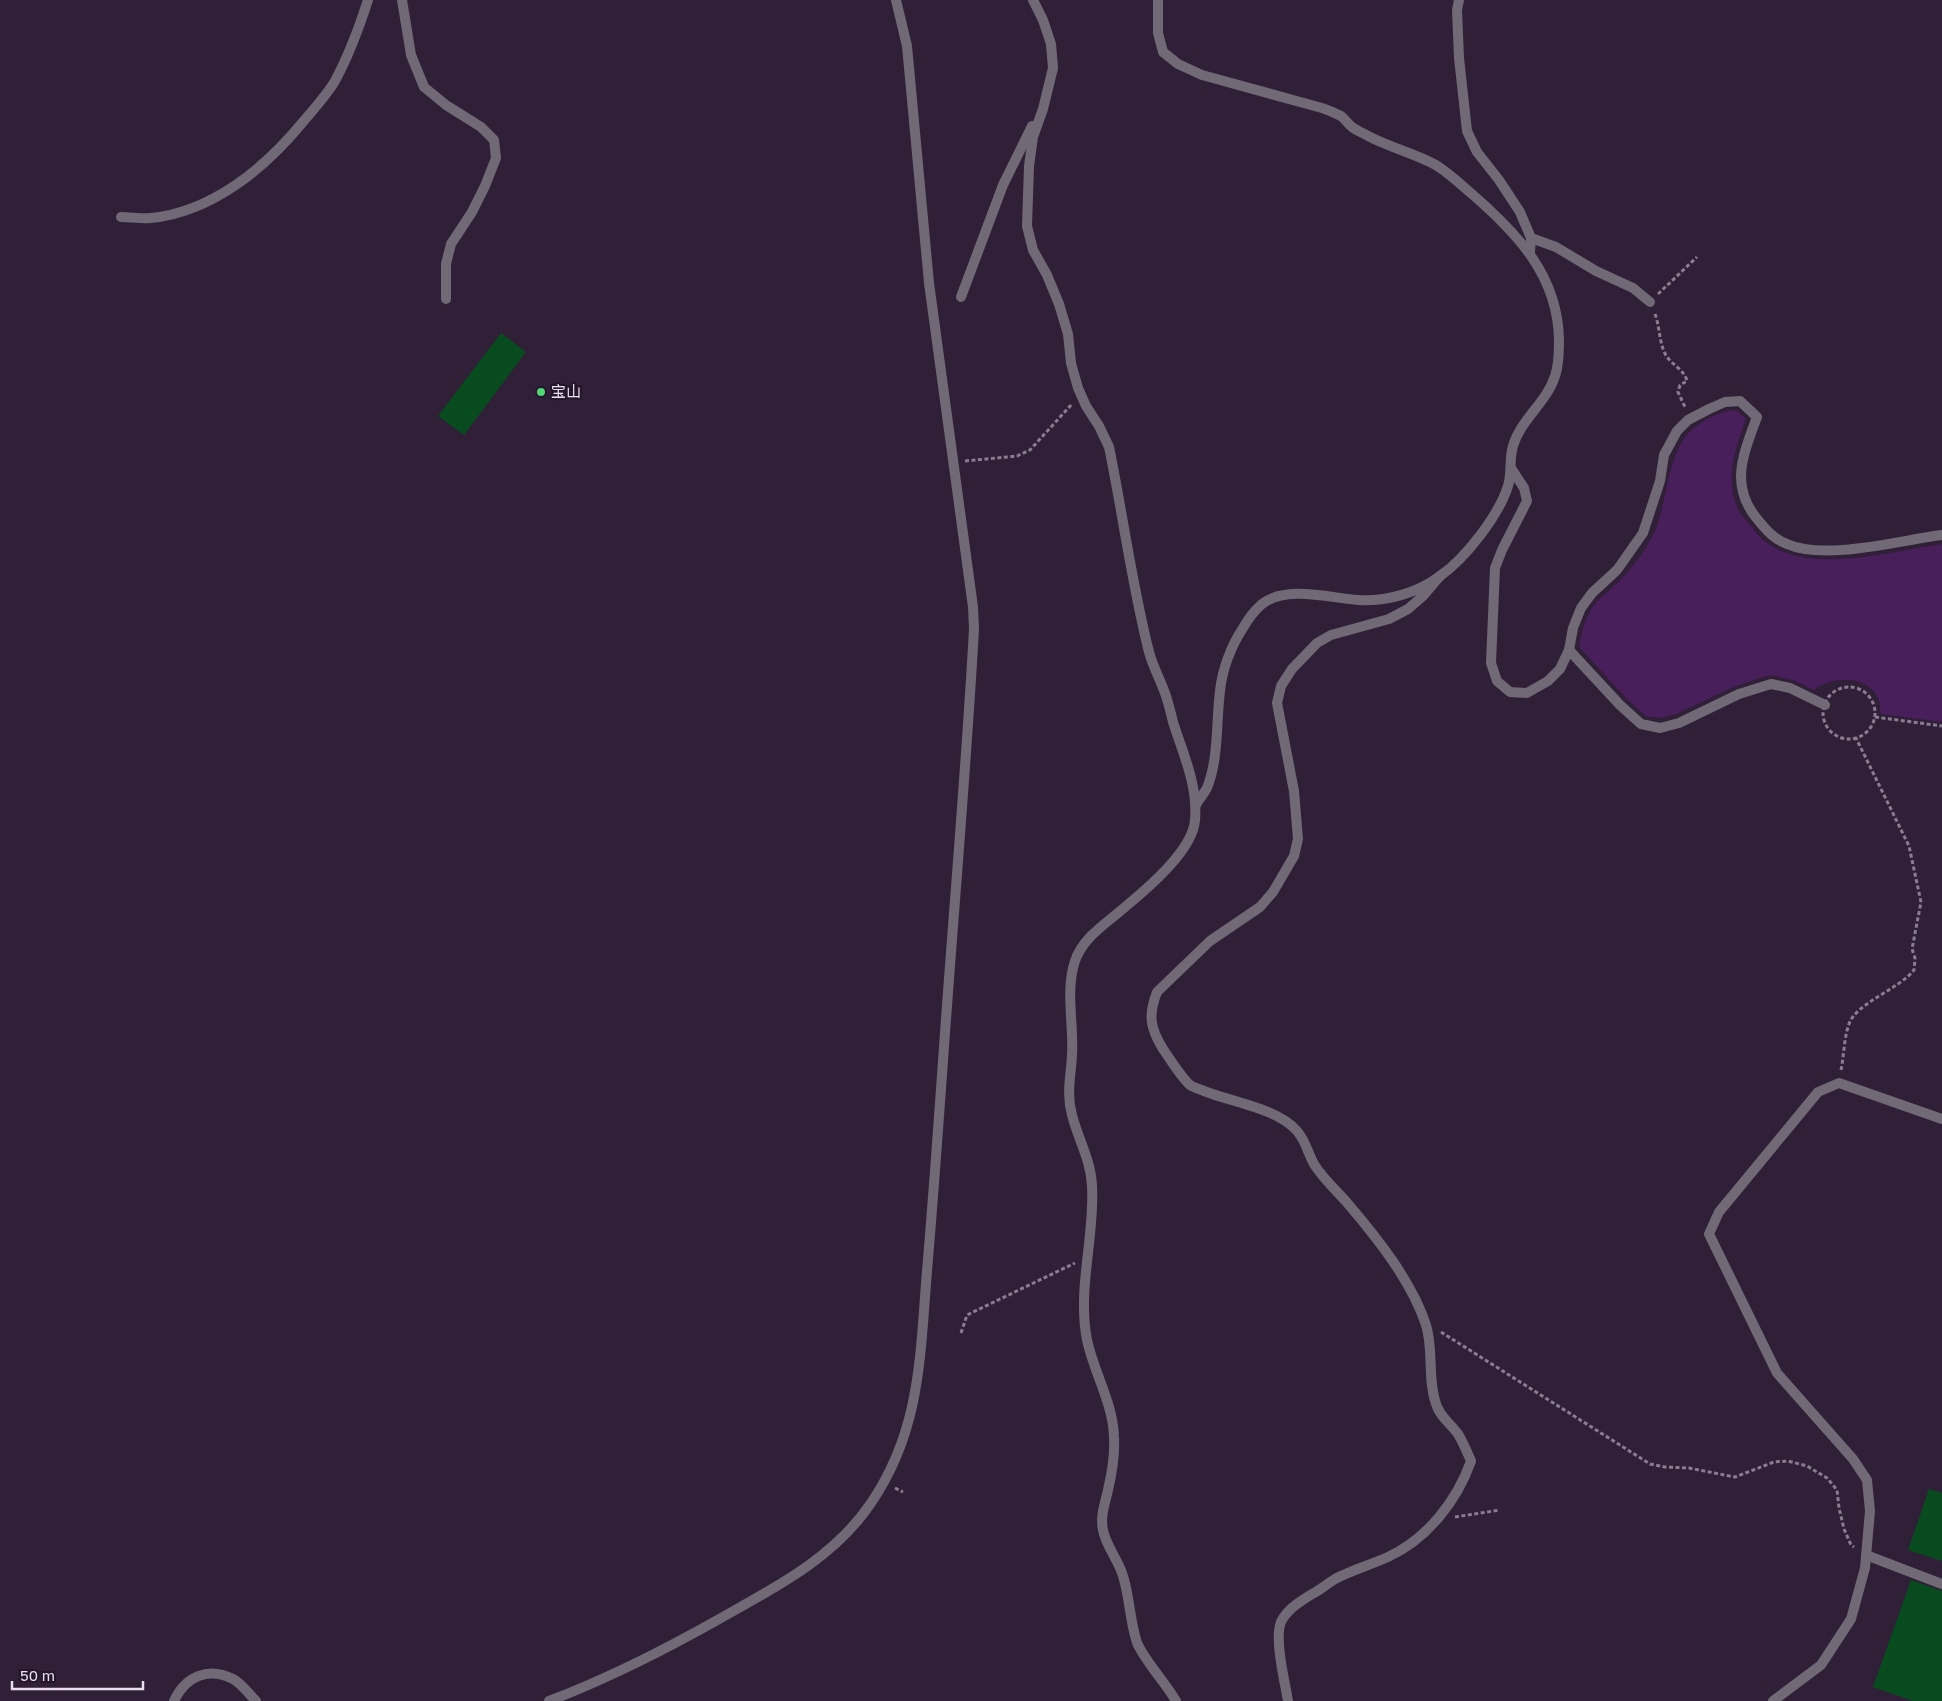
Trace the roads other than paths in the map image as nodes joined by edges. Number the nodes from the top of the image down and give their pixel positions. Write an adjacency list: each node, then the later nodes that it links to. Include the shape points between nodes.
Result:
1 (368, 0): 8 (street, via 354,41 334,82 291,136 259,168 237,185 179,212 151,218)
2 (402, 0): 12 (street, via 411,55 424,87 481,127 494,140 496,158 472,212 450,244 446,264)
3 (896, 0): 25 (street, via 907,46 929,283 974,629 932,1220 915,1400 892,1468 870,1504 823,1555 786,1582 688,1637)
4 (1033, 0): 7 (street, via 1051,44 1053,68)
5 (1158, 0): 10 (street, via 1158,33 1163,52 1178,64 1202,75 1322,108 1373,138 1434,164 1512,230)
6 (1459, 0): 9 (street, via 1459,58 1468,131 1477,152 1520,212)
7 (1046, 99): 11 (street, via 1003,185); 19 (street, via 1033,138 1027,226 1033,250 1059,304 1080,394 1109,447 1150,656 1167,697)
8 (121, 217)
9 (1531, 238): 10 (street); 13 (street, via 1556,247 1633,288)
10 (1530, 252): 14 (street, via 1555,305 1559,354 1556,376 1521,428 1513,446)
11 (961, 297)
12 (446, 299)
13 (1650, 302)
14 (1511, 468): 16 (street, via 1507,489 1498,508 1460,558); 17 (street, via 1524,488 1527,501 1495,568 1490,663 1496,681 1510,692 1527,693 1548,681 1560,668)
15 (1942, 535): 17 (street, via 1879,546 1821,551 1788,545 1771,536 1748,508 1740,480 1743,453 1757,417 1740,401 1725,402 1688,420 1678,431 1664,455 1660,481 1644,533 1617,570 1581,608)
16 (1440, 576): 19 (street, via 1417,589 1380,600 1300,594 1263,603 1250,616 1236,639 1227,664 1220,688 1216,742 1207,788); 27 (street, via 1408,610 1331,635 1317,643 1281,686 1277,702 1297,819 1298,839 1294,856 1260,907 1210,941 1157,992 1150,1019 1157,1039 1191,1085 1249,1104 1297,1130 1314,1165 1352,1209 1412,1294 1424,1321 1432,1353 1430,1375 1436,1406 1457,1434 1471,1461 1448,1507 1410,1544 1389,1557 1334,1580 1288,1612 1278,1634)
17 (1569, 650): 18 (street, via 1641,724 1660,728 1679,723 1739,694 1771,684 1790,688)
18 (1825, 705)
19 (1196, 805): 26 (street, via 1190,839 1178,855 1126,907 1097,930 1075,960 1071,985 1072,1054 1068,1093 1092,1185 1086,1258 1086,1337 1111,1414 1114,1436 1113,1464 1102,1514 1103,1530 1126,1583 1138,1644)
20 (1942, 1119): 21 (street, via 1838,1084 1818,1092 1719,1212 1710,1234 1777,1373 1853,1459 1867,1480 1870,1511)
21 (1866, 1555): 22 (street); 28 (street, via 1851,1619 1821,1665)
22 (1942, 1584)
23 (174, 1701): 24 (street, via 180,1688 195,1677 213,1673 234,1679)
24 (256, 1701)
25 (549, 1701)
26 (1176, 1701)
27 (1288, 1701)
28 (1773, 1701)

